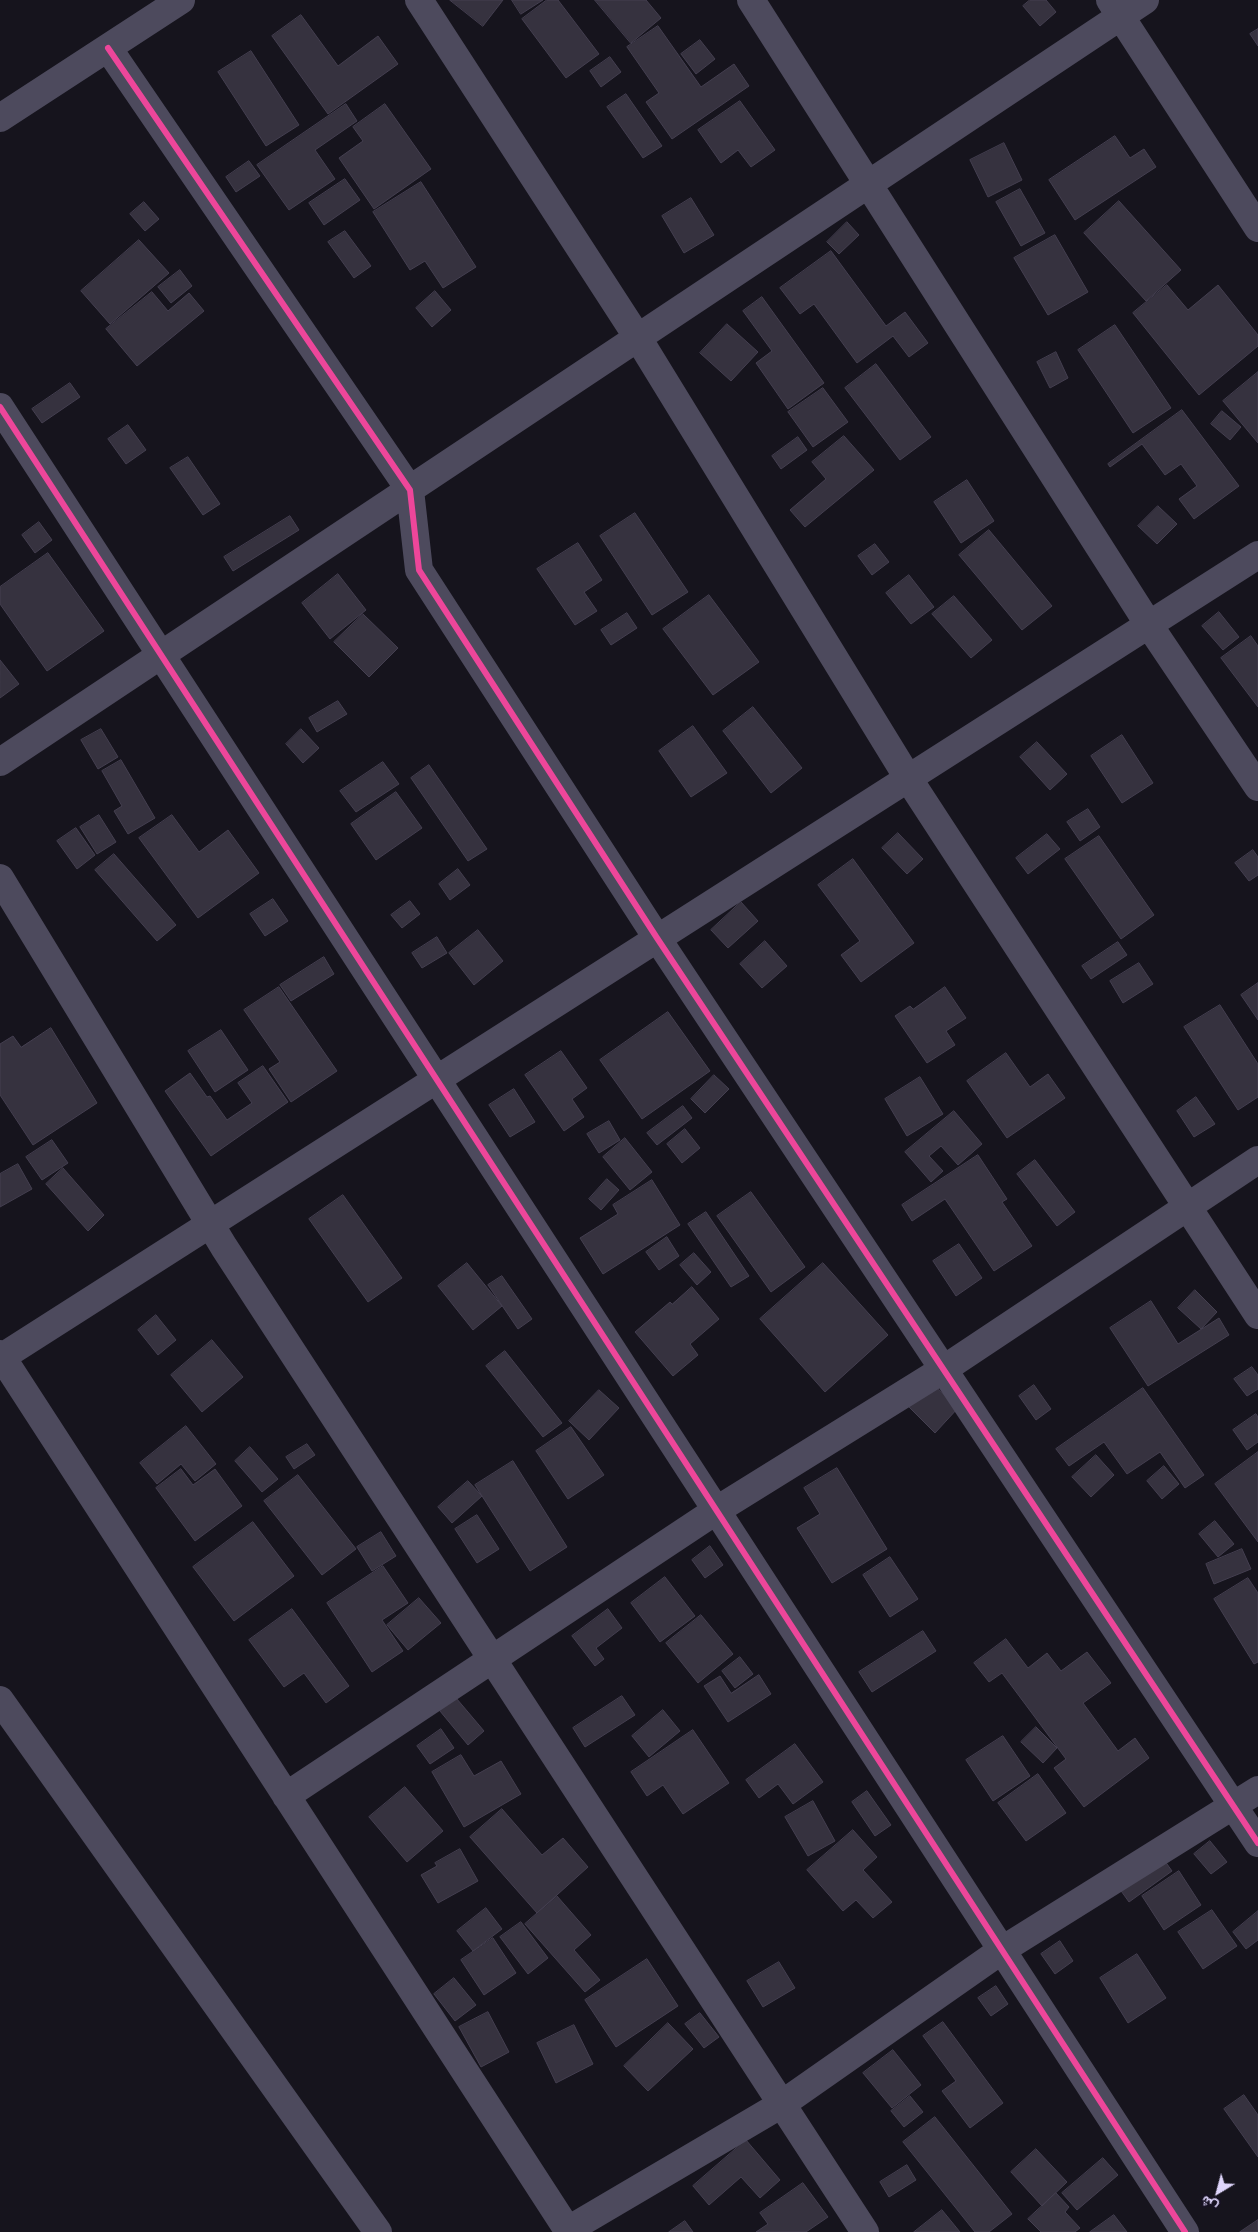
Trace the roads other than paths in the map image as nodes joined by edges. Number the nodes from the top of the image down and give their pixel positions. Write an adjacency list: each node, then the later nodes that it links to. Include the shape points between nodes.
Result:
1 (181, 0): 6 (street)
2 (419, 0): 10 (street)
3 (750, 0): 8 (street)
4 (1145, 0): 5 (street)
5 (1115, 8): 8 (street); 9 (street)
6 (108, 48): 7 (street); 12 (street)
7 (0, 118)
8 (869, 184): 10 (street); 14 (street)
9 (1258, 228)
10 (638, 338): 12 (street); 17 (street)
11 (0, 407): 15 (street)
12 (410, 490): 15 (street); 20 (street, via 420,570)
13 (1258, 555): 14 (street)
14 (1149, 625): 17 (street); 18 (street)
15 (161, 655): 16 (street); 21 (street)
16 (0, 762)
17 (908, 778): 20 (street); 23 (street)
18 (1258, 787)
19 (0, 878): 24 (street)
20 (657, 938): 21 (street); 27 (street)
21 (437, 1079): 24 (street); 28 (street)
22 (1258, 1160): 23 (street)
23 (1188, 1206): 25 (street); 27 (street)
24 (210, 1224): 26 (street); 29 (street)
25 (1258, 1315)
26 (1, 1356): 32 (street)
27 (944, 1369): 28 (street); 33 (street)
28 (717, 1510): 29 (street); 35 (street)
29 (493, 1660): 32 (street); 36 (street)
30 (0, 1700): 38 (street)
31 (1258, 1790): 33 (street)
32 (286, 1796): 37 (street)
33 (1233, 1806): 34 (street); 35 (street)
34 (1258, 1843)
35 (1002, 1950): 36 (street); 40 (street)
36 (782, 2104): 37 (street); 39 (street)
37 (568, 2231)
38 (378, 2232)
39 (865, 2232)
40 (1185, 2232)

